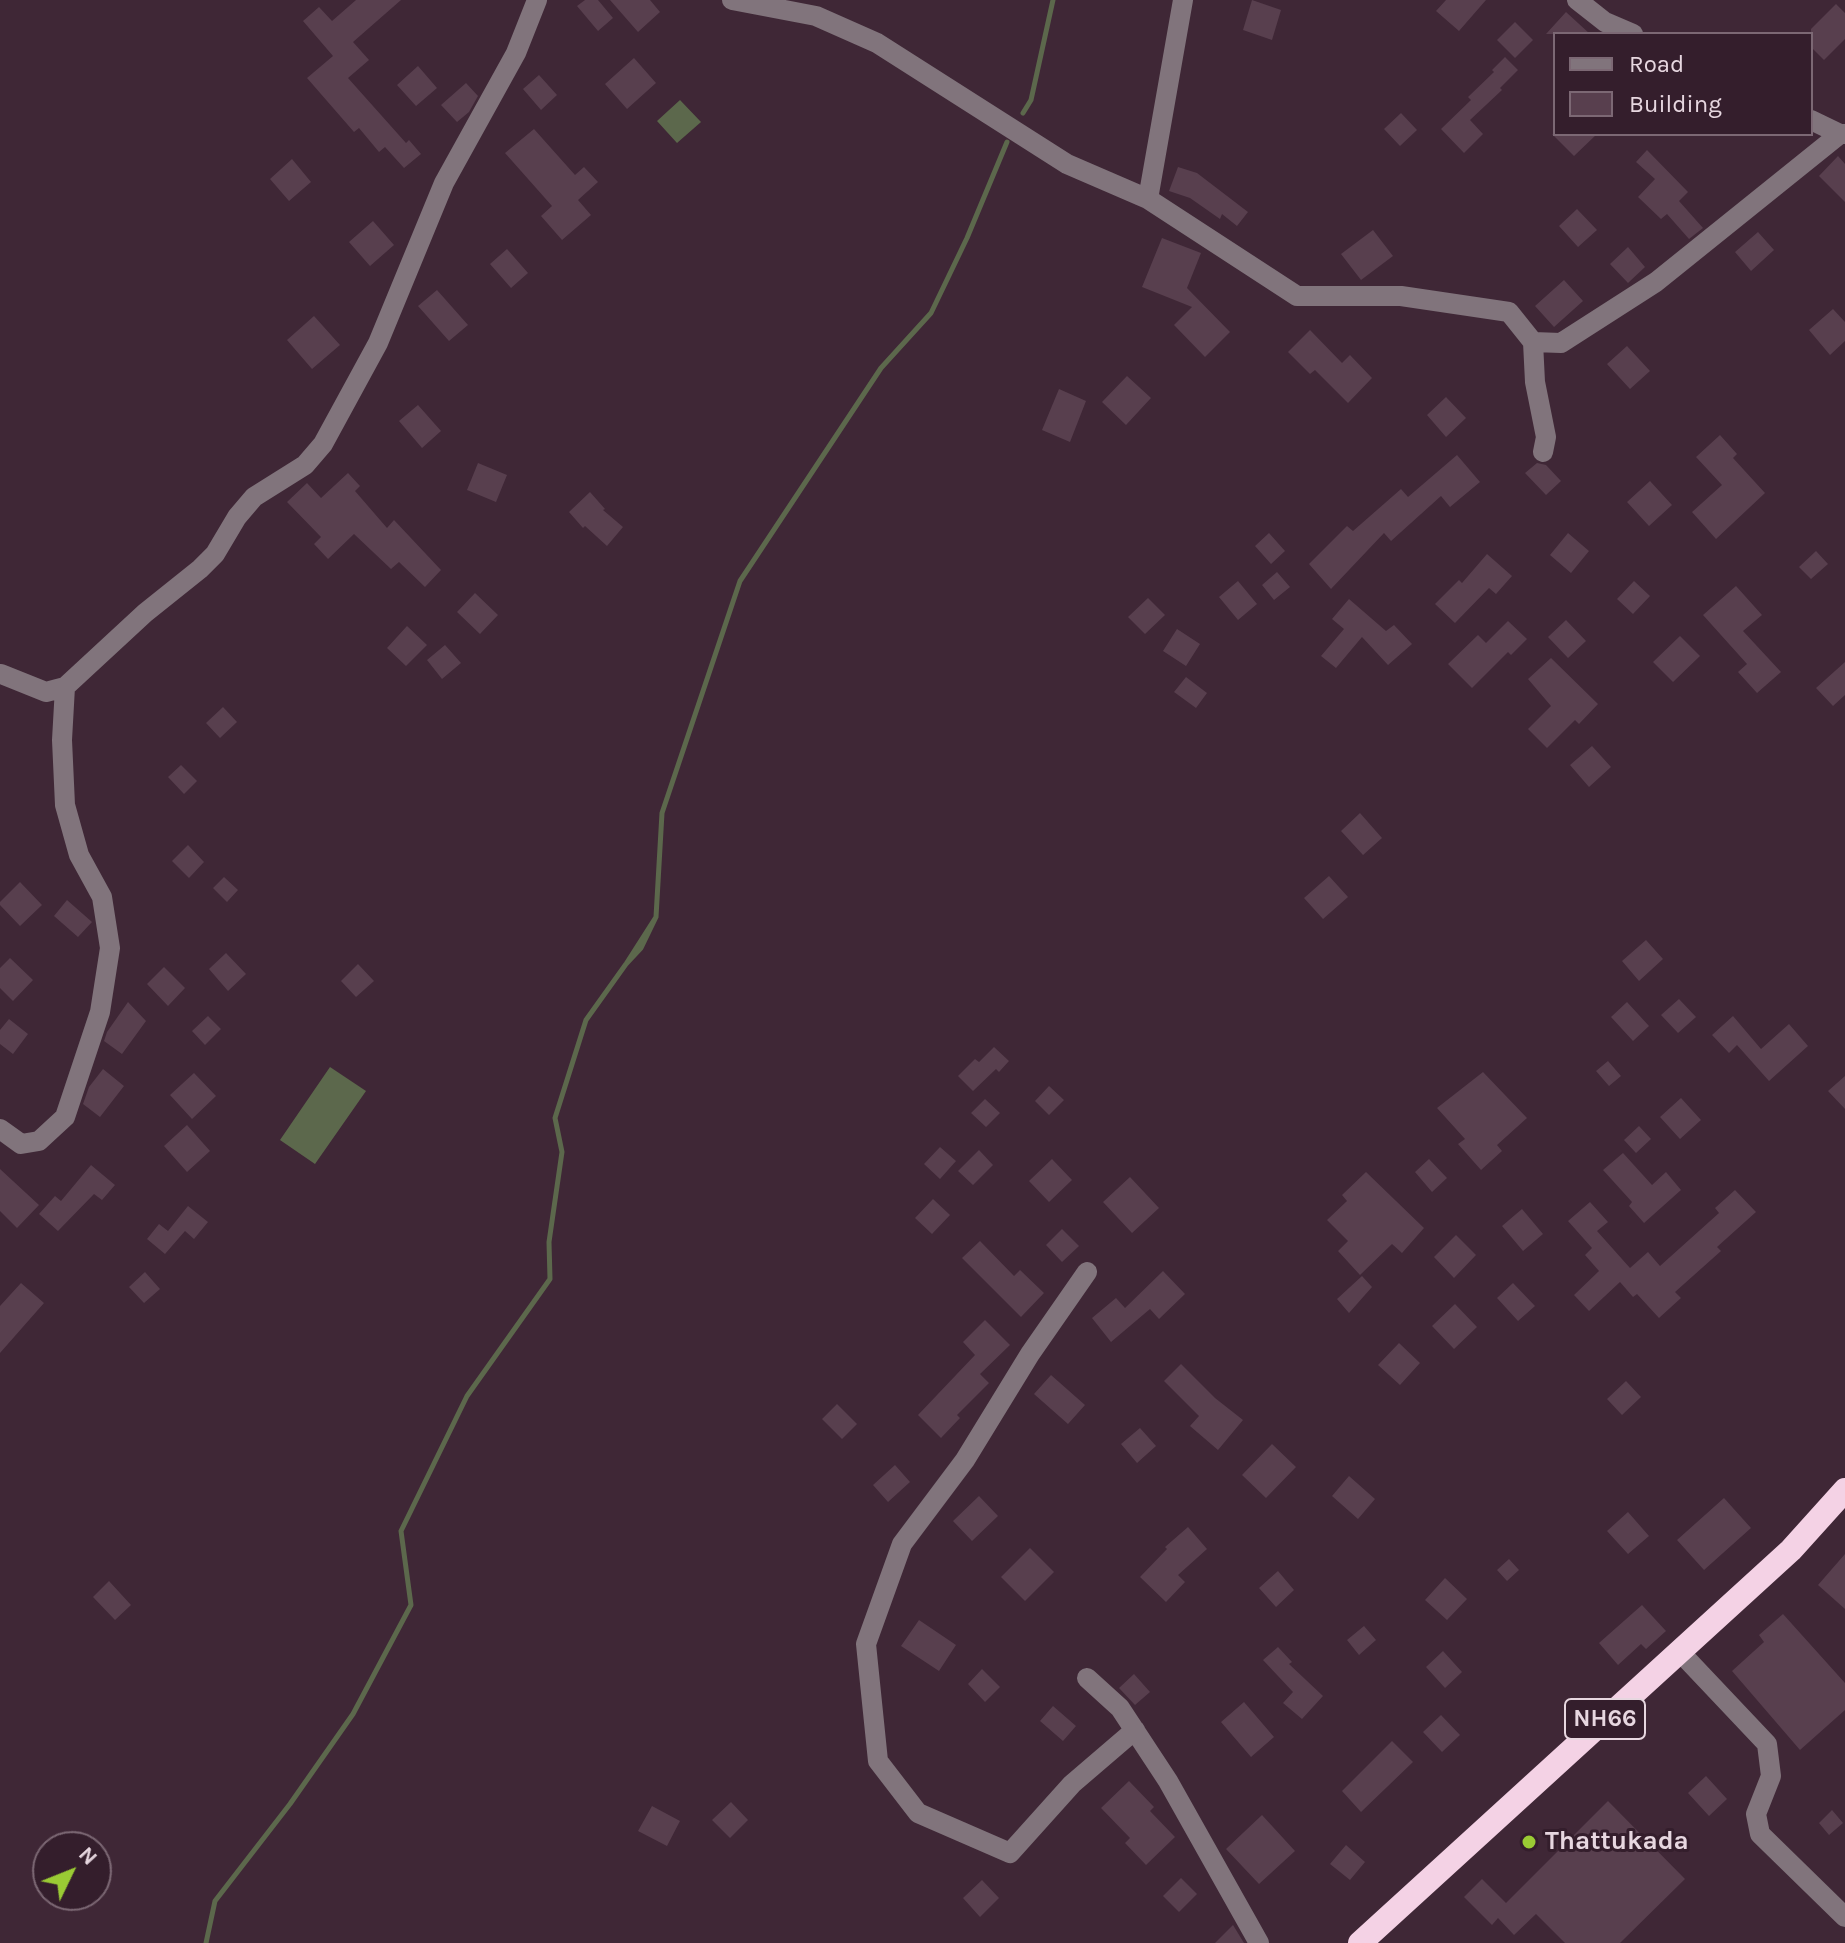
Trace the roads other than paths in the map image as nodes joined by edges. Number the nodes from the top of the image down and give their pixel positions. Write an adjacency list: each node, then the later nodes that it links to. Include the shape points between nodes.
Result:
1 (537, 0): 12 (street, via 516,53 444,183 378,343 323,444 305,465 254,497 208,562)
2 (732, 0): 8 (street, via 816,16 877,43 1067,164)
3 (1183, 0): 8 (street)
4 (1577, 0): 5 (street)
5 (1628, 32)
6 (1813, 121): 7 (street)
7 (1842, 134): 9 (street, via 1656,282 1561,343)
8 (1148, 199): 9 (street, via 1297,296 1401,296 1509,312)
9 (1533, 342): 10 (street, via 1546,437)
10 (1543, 452)
11 (1, 674): 12 (street, via 46,692)
12 (65, 687): 13 (street, via 65,805 79,855 102,897 110,948 100,1012 65,1117 39,1141 21,1144)
13 (0, 1129)
14 (1087, 1272): 18 (street, via 965,1460 902,1544 866,1644 878,1761 918,1813 1010,1853 1072,1784)
15 (1845, 1490): 16 (highway, NH66, via 1791,1550)
16 (1680, 1652): 19 (street, via 1767,1744 1771,1776 1756,1814 1760,1834); 21 (highway, NH66)
17 (1087, 1678): 18 (street)
18 (1135, 1730): 20 (street)
19 (1845, 1917)
20 (1259, 1943)
21 (1360, 1943)

